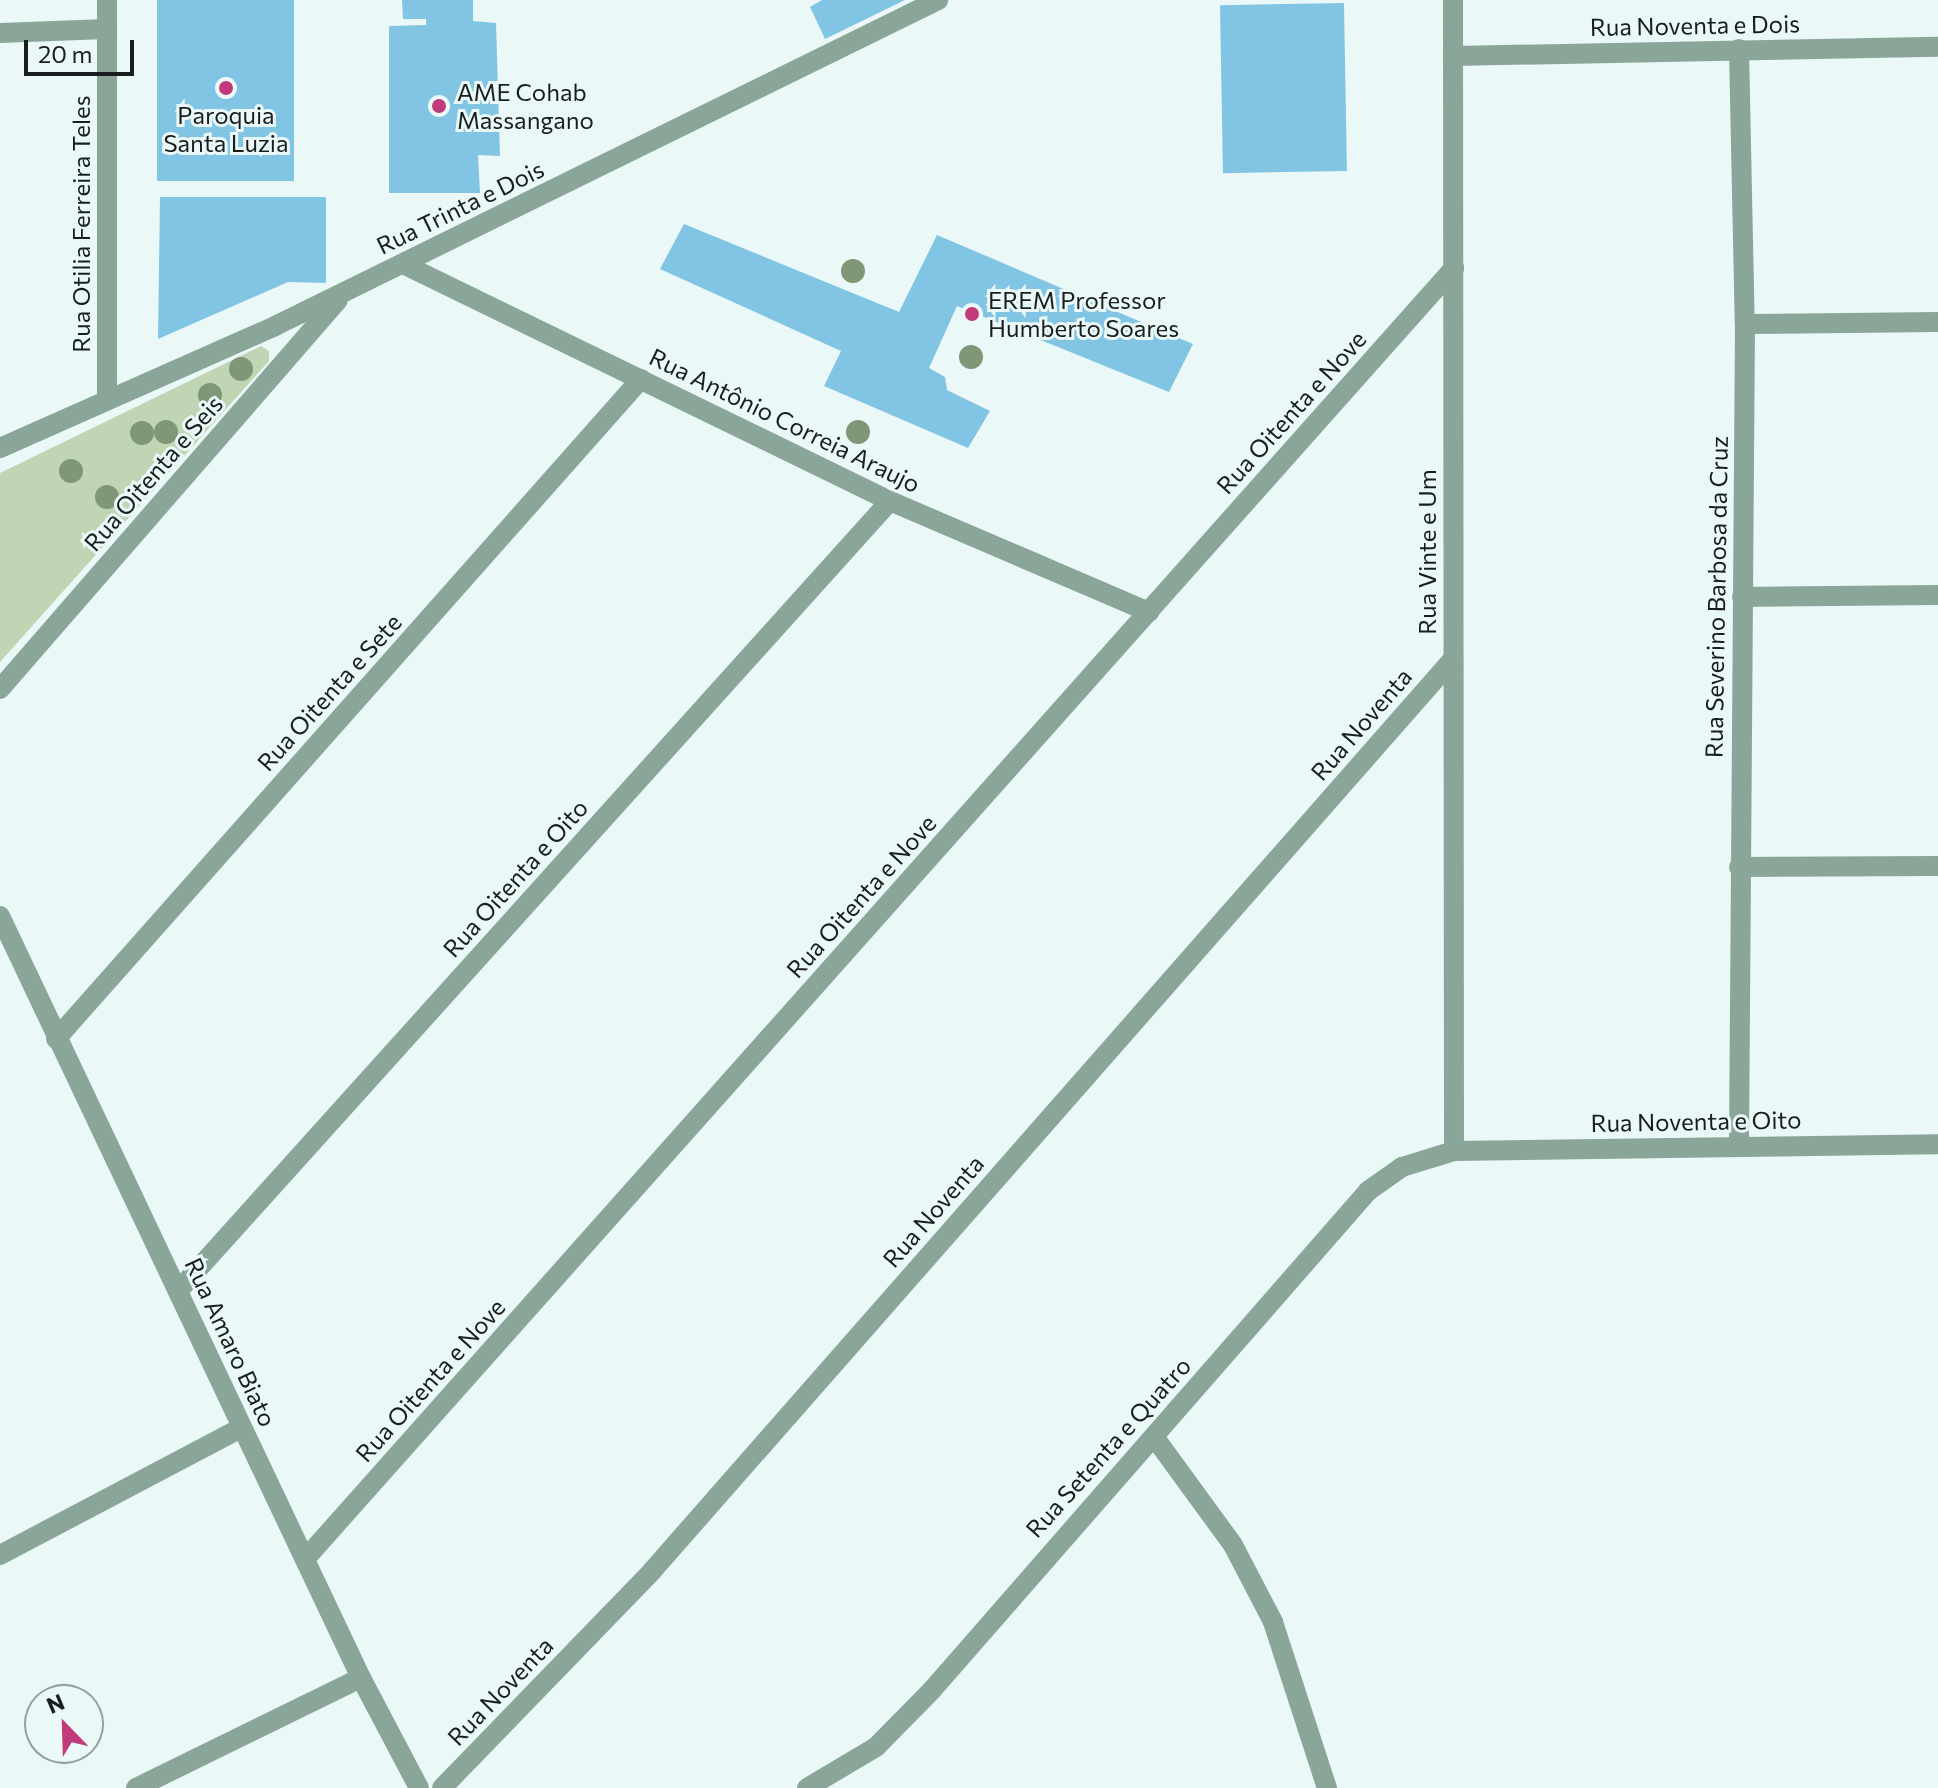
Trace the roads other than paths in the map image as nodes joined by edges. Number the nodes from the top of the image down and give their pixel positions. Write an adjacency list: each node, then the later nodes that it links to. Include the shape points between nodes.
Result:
1 (107, 0): 4 (street, Rua Otilia Ferreira Teles)
2 (938, 0): 9 (street, Rua Trinta e Dois)
3 (1453, 0): 8 (street, Rua Vinte e Um)
4 (107, 29): 5 (street); 15 (street, Rua Otilia Ferreira Teles)
5 (0, 33)
6 (1938, 47): 7 (street, Rua Noventa e Dois)
7 (1739, 49): 8 (street, Rua Noventa e Dois); 13 (street, Rua Severino Barbosa da Cruz)
8 (1453, 56): 10 (street, Rua Vinte e Um)
9 (403, 264): 11 (street, Rua Trinta e Dois); 14 (street, Rua Antônio Correia Araujo)
10 (1454, 268): 20 (street, Rua Oitenta e Nove); 21 (street, Rua Vinte e Um)
11 (346, 291): 15 (street, Rua Trinta e Dois); 22 (street, Rua Oitenta e Seis)
12 (1938, 322): 13 (street)
13 (1745, 324): 19 (street, Rua Severino Barbosa da Cruz)
14 (641, 379): 17 (street, Rua Antônio Correia Araujo); 26 (street, Rua Oitenta e Sete)
15 (107, 400): 16 (street, Rua Trinta e Dois)
16 (0, 448)
17 (890, 501): 20 (street, Rua Antônio Correia Araujo); 30 (street, Rua Oitenta e Oito)
18 (1938, 595): 19 (street)
19 (1742, 597): 24 (street, Rua Severino Barbosa da Cruz)
20 (1149, 612): 34 (street, Rua Oitenta e Nove)
21 (1453, 659): 29 (street, Rua Vinte e Um); 38 (street, Rua Noventa, via 652,1571)
22 (0, 689)
23 (1938, 866): 24 (street)
24 (1739, 867): 28 (street, Rua Severino Barbosa da Cruz)
25 (0, 916): 26 (street, Rua Amaro Biato)
26 (56, 1039): 30 (street, Rua Amaro Biato)
27 (1938, 1144): 28 (street, Rua Noventa e Oito)
28 (1739, 1146): 29 (street, Rua Noventa e Oito)
29 (1454, 1151): 32 (street, Rua Setenta e Quatro, via 1402,1167 1368,1191)
30 (179, 1290): 31 (street, Rua Amaro Biato)
31 (241, 1428): 33 (street); 34 (street, Rua Amaro Biato)
32 (1155, 1438): 39 (street, Rua Setenta e Quatro, via 876,1747); 40 (street, via 1233,1545 1273,1622)
33 (0, 1555)
34 (306, 1558): 35 (street, Rua Amaro Biato)
35 (361, 1678): 36 (street); 37 (street, Rua Amaro Biato)
36 (136, 1788)
37 (419, 1788)
38 (442, 1788)
39 (807, 1788)
40 (1327, 1788)

